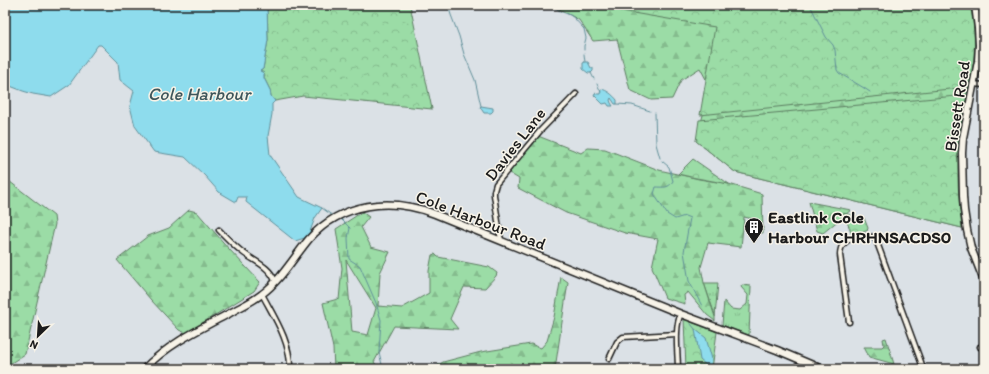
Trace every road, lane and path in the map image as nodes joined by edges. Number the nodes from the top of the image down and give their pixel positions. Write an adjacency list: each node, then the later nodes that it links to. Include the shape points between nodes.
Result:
1 (975, 5): 2 (main road, Bissett Road, via 980,45)
2 (973, 84): 3 (street); 8 (main road, Bissett Road, via 963,138 964,210 970,242)
3 (984, 85)
4 (576, 94): 6 (street, Davies Lane, via 540,131 496,184 494,195)
5 (219, 230): 7 (street, via 244,253 268,270)
6 (501, 242): 7 (main road, Cole Harbour Road, via 421,209 391,204 370,206 344,213 324,226); 10 (main road, Cole Harbour Road)
7 (275, 281): 9 (main road, Cole Harbour Road)
8 (984, 281)
9 (262, 294): 14 (main road, Cole Harbour Road, via 181,339 164,350); 15 (street, via 286,342)
10 (681, 314): 12 (street); 17 (main road, Cole Harbour Road)
11 (849, 322): 18 (street, via 840,248 848,239 875,237)
12 (677, 334): 13 (street, via 623,337 617,342); 16 (street)
13 (609, 359)
14 (144, 369)
15 (290, 369)
16 (678, 369)
17 (822, 369)
18 (923, 369)

